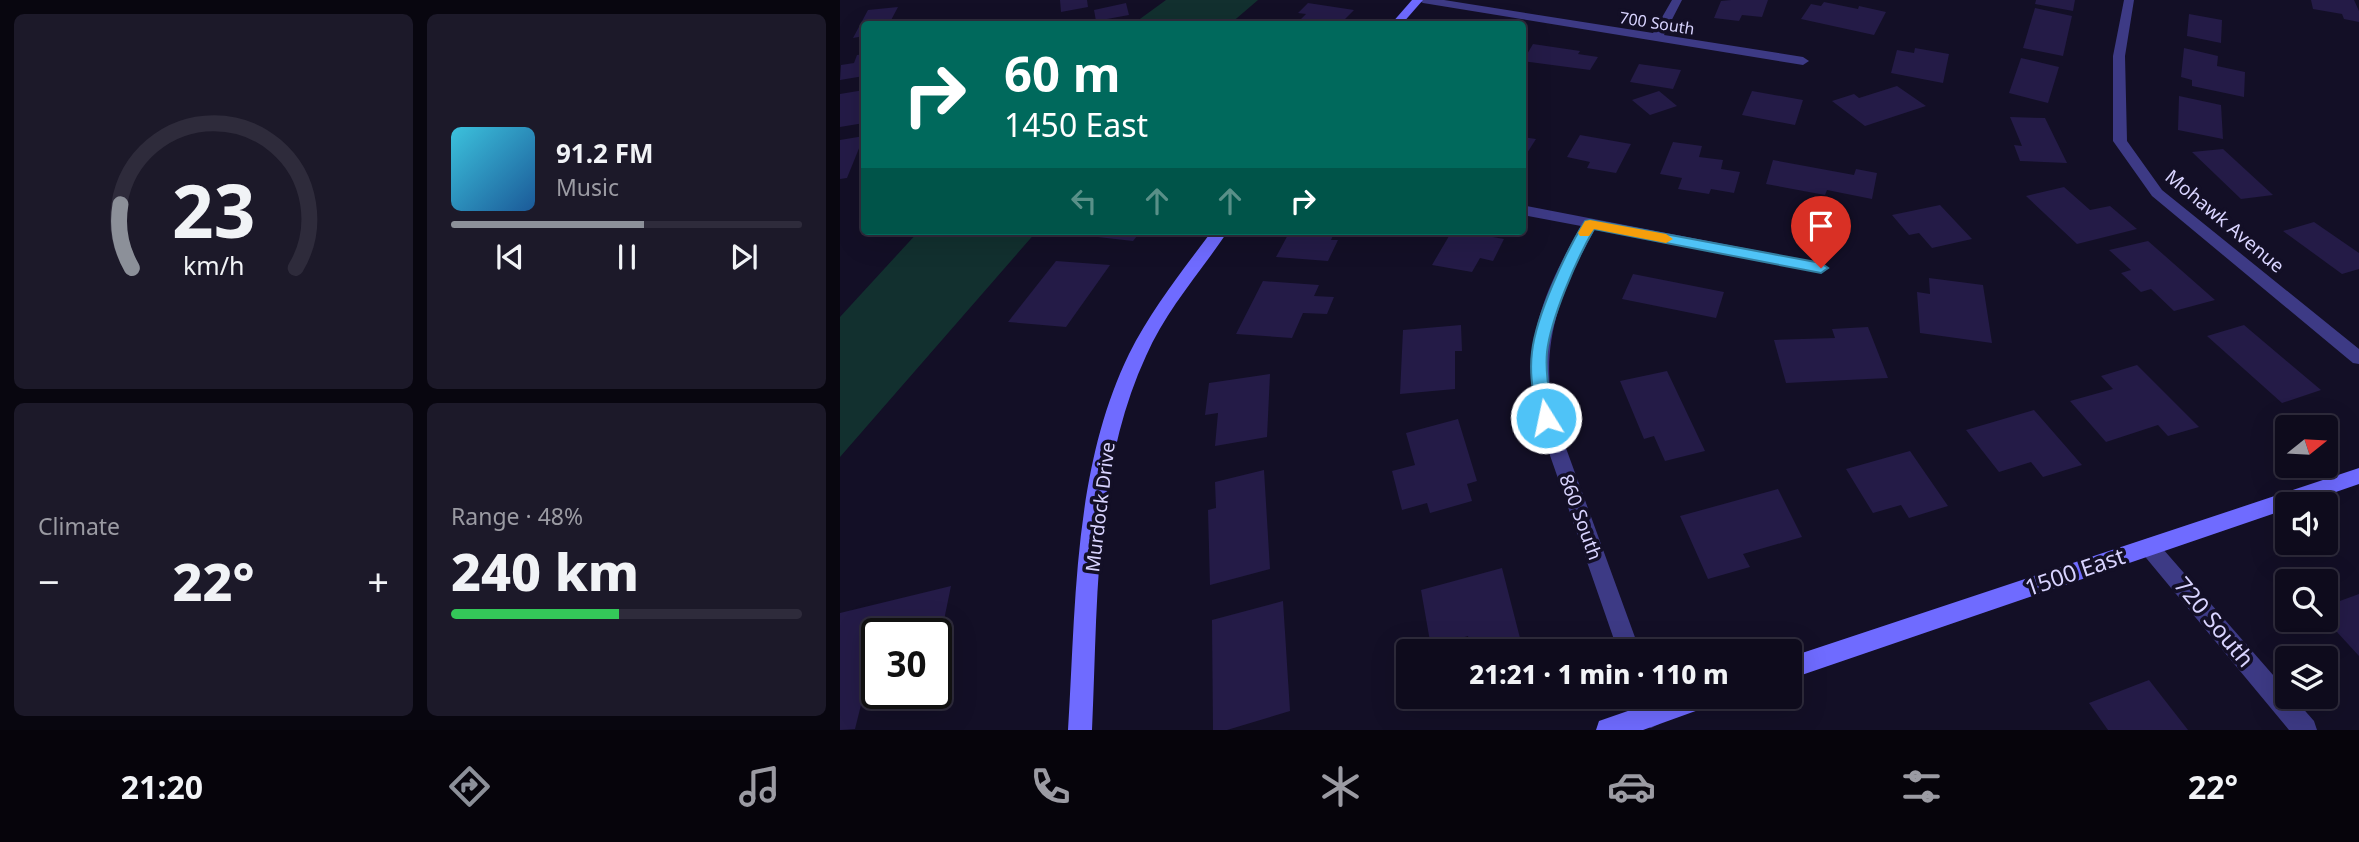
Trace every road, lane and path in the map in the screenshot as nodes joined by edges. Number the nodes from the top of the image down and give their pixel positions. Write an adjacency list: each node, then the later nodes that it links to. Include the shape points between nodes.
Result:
1 (1418, 0): 5 (street)
2 (1423, 0): 6 (street, 700 South)
3 (1677, 0): 6 (street)
4 (2129, 0): 12 (street, Mohawk Avenue, via 2119,56 2120,141 2157,193)
5 (1399, 21)
6 (1656, 39): 7 (street, 700 South)
7 (1803, 61)
8 (1526, 212): 9 (street)
9 (1590, 224): 11 (street); 15 (street, 860 South, via 1548,317 1539,379 1546,418)
10 (1217, 235): 18 (street, Murdock Drive, via 1153,327 1130,372 1103,455)
11 (1821, 268)
12 (2359, 358)
13 (2359, 476): 14 (street, 1500 East)
14 (2150, 547): 16 (street, 1500 East); 20 (street, 720 South)
15 (1625, 639)
16 (1802, 664)
17 (1643, 709): 19 (street)
18 (1080, 730)
19 (1608, 730)
20 (2305, 730)

